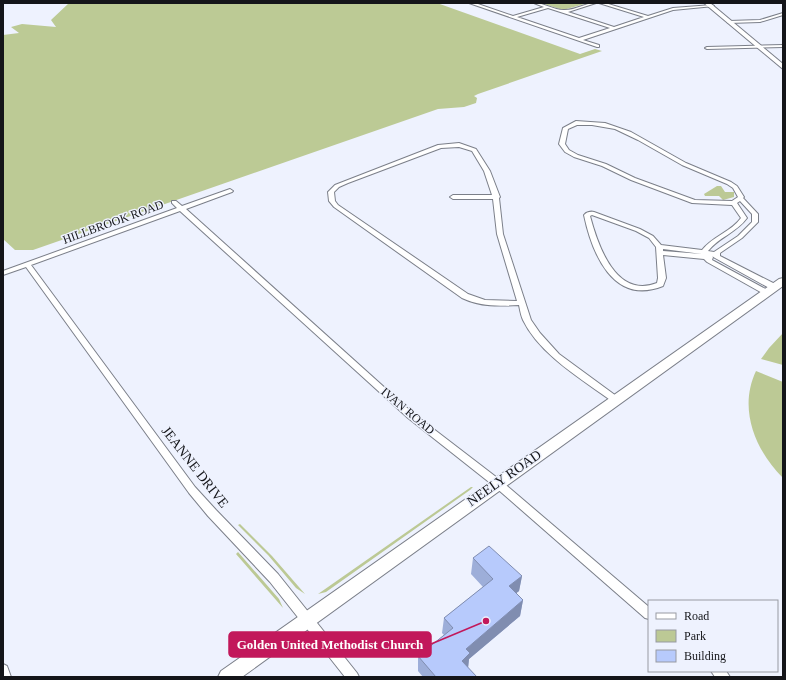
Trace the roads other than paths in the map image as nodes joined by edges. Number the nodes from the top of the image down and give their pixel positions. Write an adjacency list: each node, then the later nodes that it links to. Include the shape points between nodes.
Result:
1 (471, 3): 12 (street)
2 (536, 3): 7 (street)
3 (594, 3): 9 (street)
4 (601, 3): 11 (street)
5 (670, 4): 8 (street)
6 (710, 5): 8 (street); 13 (street)
7 (548, 7): 9 (street); 12 (street)
8 (680, 7): 11 (street)
9 (564, 12): 14 (street)
10 (783, 14): 13 (street, via 760,21)
11 (647, 17): 14 (street)
12 (513, 18): 15 (street)
13 (729, 22): 17 (street)
14 (614, 28): 15 (street)
15 (578, 40): 16 (street)
16 (597, 46)
17 (758, 46): 18 (street); 19 (street); 20 (street)
18 (783, 46)
19 (707, 48)
20 (783, 67)
21 (230, 191): 26 (street, HILLBROOK ROAD)
22 (453, 197): 23 (street)
23 (497, 197): 37 (street, via 500,234); 37 (street, via 476,152 466,146 453,144 440,146 346,182 332,191 331,198 336,206 465,296 486,303)
24 (737, 201): 24 (street, via 694,202 633,179 604,164 576,156 566,151 562,144 565,130 570,125 579,123 610,125 647,141 684,164 729,183 741,195); 27 (street, via 744,218); 28 (street, via 746,203 756,218)
25 (174, 202): 26 (street, IVAN ROAD)
26 (181, 209): 32 (street, HILLBROOK ROAD); 39 (street, IVAN ROAD, via 411,416)
27 (724, 237): 28 (street); 30 (street, via 709,245)
28 (734, 242): 31 (street)
29 (659, 250): 29 (street, via 651,237 638,230 592,213 587,214 589,229 602,255 613,275 624,284 638,287 660,284 662,278); 30 (street)
30 (705, 255): 31 (street); 34 (street, via 709,261)
31 (717, 255): 33 (street)
32 (27, 264): 35 (street, HILLBROOK ROAD); 41 (street, JEANNE DRIVE, via 192,490 274,578)
33 (732, 266): 34 (street); 36 (street)
34 (725, 270): 36 (street)
35 (3, 273)
36 (775, 287): 38 (street, NEELY ROAD)
37 (521, 303): 38 (street, via 532,329 552,351)
38 (616, 400): 39 (street, NEELY ROAD)
39 (497, 483): 40 (street, IVAN ROAD); 41 (street, NEELY ROAD)
40 (648, 613)
41 (307, 619): 44 (street, NEELY ROAD); 45 (street, JEANNE DRIVE)
42 (3, 670): 43 (street)
43 (5, 677)
44 (227, 677)
45 (353, 677)

